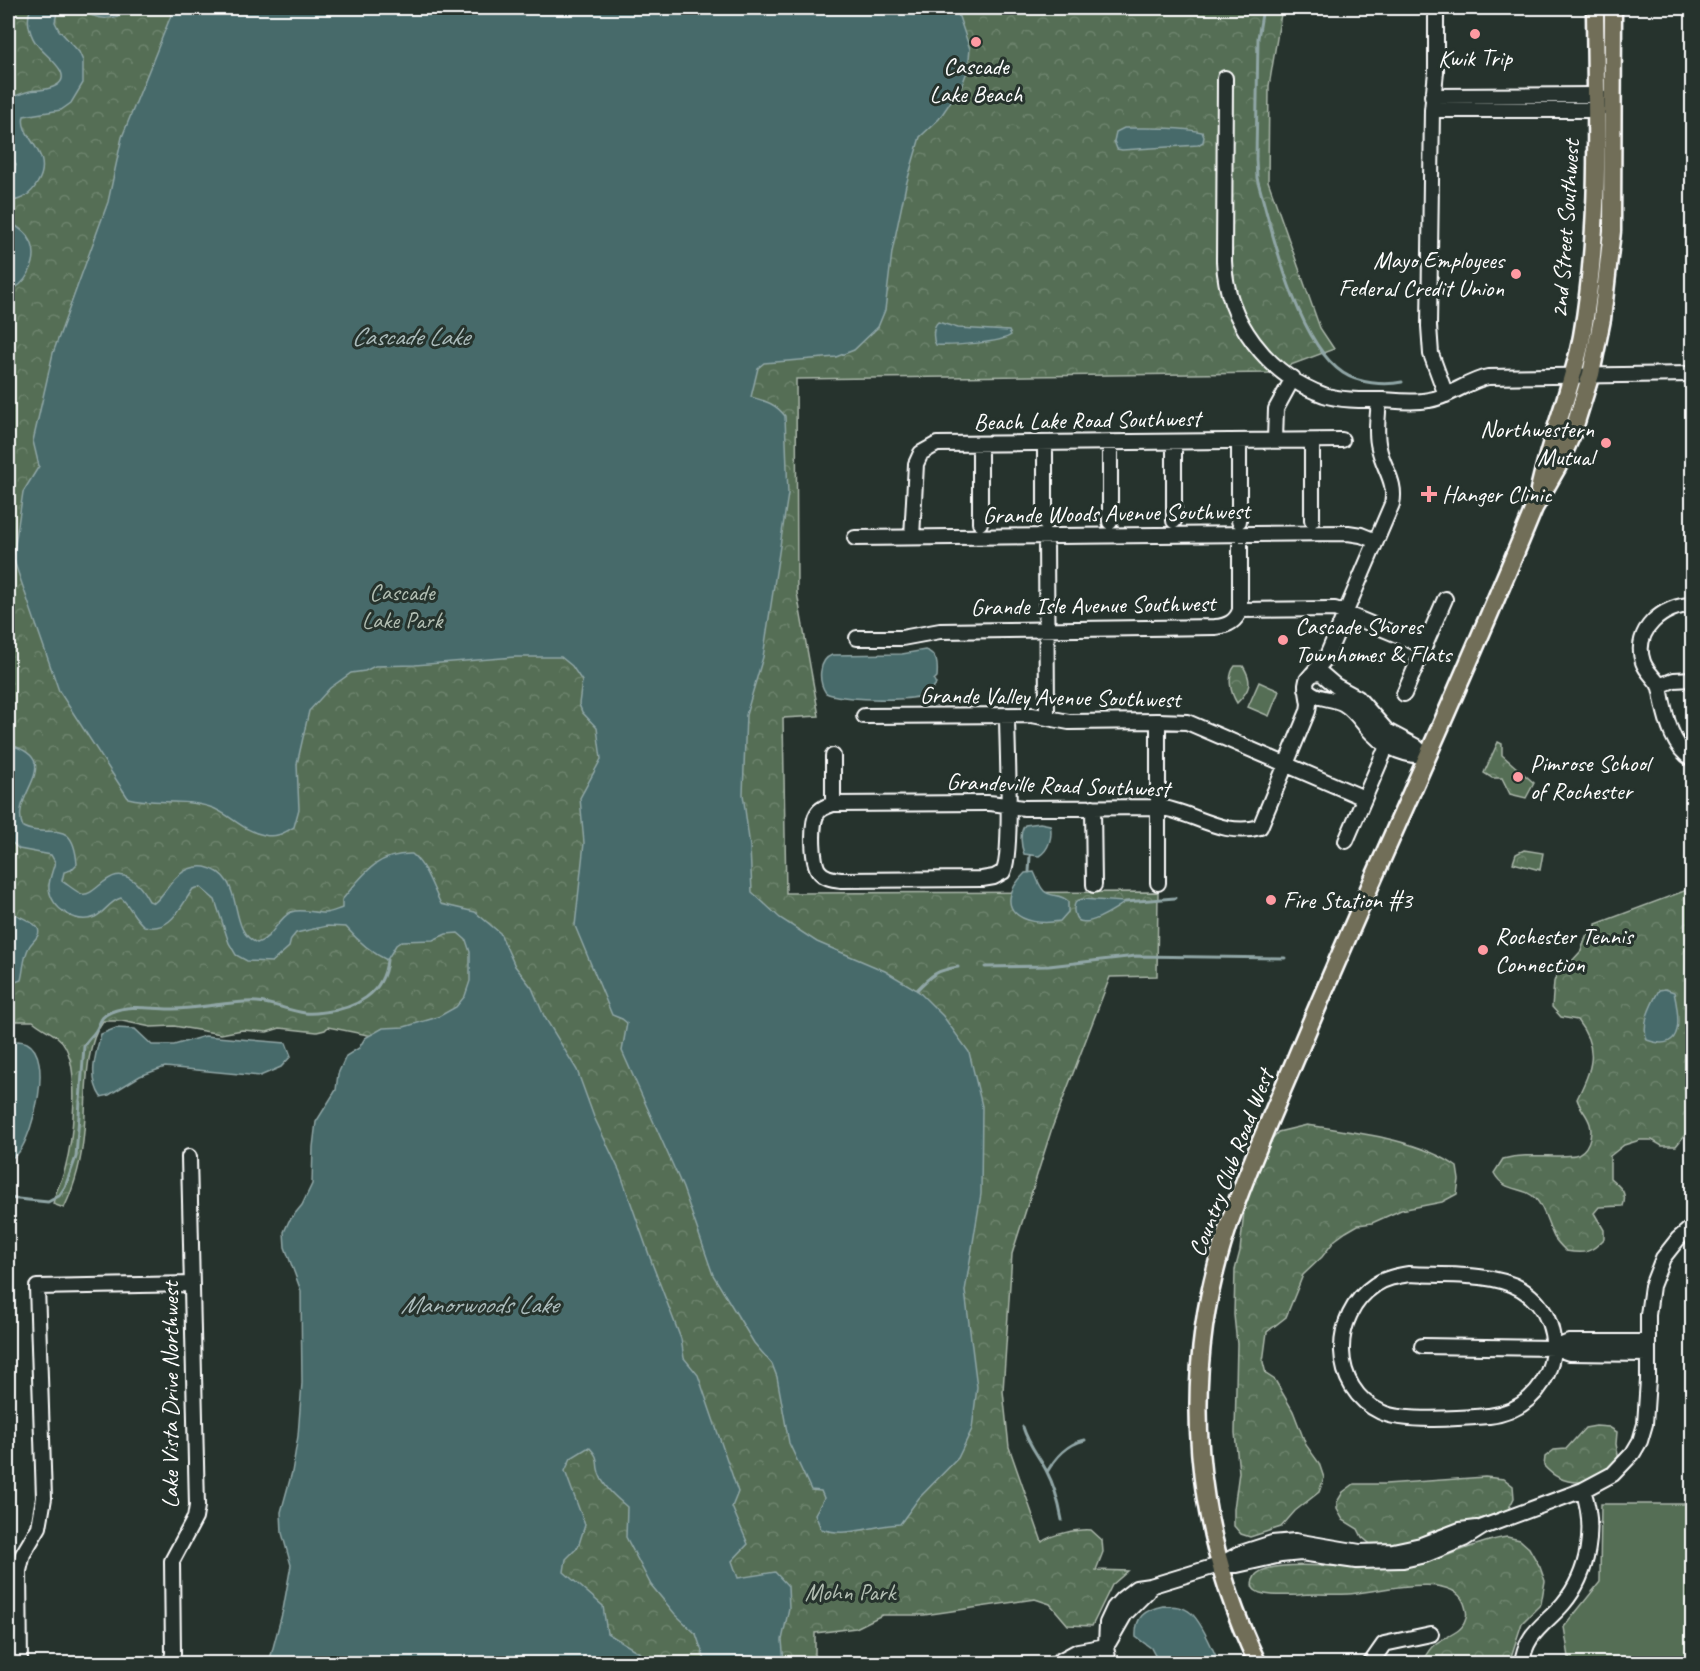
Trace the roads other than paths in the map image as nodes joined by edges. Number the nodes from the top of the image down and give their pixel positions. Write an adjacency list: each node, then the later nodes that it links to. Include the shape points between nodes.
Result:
1 (1436, 8): 5 (street)
2 (1595, 8): 6 (main road, 2nd Street Southwest)
3 (1613, 8): 7 (main road, 2nd Street Southwest)
4 (1225, 78): 11 (street, via 1226,282 1233,309 1257,348)
5 (1432, 96): 6 (street); 8 (street)
6 (1596, 103): 7 (street); 8 (street); 9 (main road, 2nd Street Southwest, via 1595,197)
7 (1613, 103): 9 (main road, 2nd Street Southwest, via 1611,248 1602,318)
8 (1432, 110): 12 (street, via 1429,336)
9 (1583, 374): 10 (street); 12 (street, via 1488,377); 53 (main road, 2nd Street Southwest, via 1546,458 1534,508)
10 (1692, 374)
11 (1293, 378): 13 (street, via 1332,397); 14 (street, via 1276,409)
12 (1446, 395): 13 (street, via 1425,401)
13 (1379, 400): 30 (street, Grandeville Road Southwest, via 1378,444 1394,494)
14 (1275, 440): 16 (street, Beach Lake Road Southwest); 17 (street, Beach Lake Road Southwest)
15 (1342, 440): 17 (street, Beach Lake Road Southwest)
16 (1239, 441): 19 (street, Beach Lake Road Southwest); 26 (street)
17 (1312, 441): 23 (street)
18 (1110, 442): 19 (street, Beach Lake Road Southwest); 20 (street, Beach Lake Road Southwest); 24 (street)
19 (1174, 442): 22 (street)
20 (1045, 443): 21 (street, Beach Lake Road Southwest); 27 (street)
21 (980, 444): 25 (street); 28 (street, Beach Lake Road Southwest, via 938,444 921,453 915,469)
22 (1174, 520)
23 (1312, 520)
24 (1110, 522)
25 (980, 523)
26 (1239, 528): 27 (street, Grande Woods Avenue Southwest); 30 (street, Grande Woods Avenue Southwest, via 1348,533); 33 (street)
27 (1046, 530): 28 (street, Grande Woods Avenue Southwest); 35 (street)
28 (912, 537): 29 (street, Grande Woods Avenue Southwest)
29 (855, 538)
30 (1376, 541): 34 (street, Grandeville Road Southwest)
31 (1445, 599): 37 (street)
32 (1692, 605): 42 (street, via 1662,612 1643,640 1643,661)
33 (1240, 610): 34 (street, Grande Isle Avenue Southwest, via 1318,608); 35 (street, Grande Isle Avenue Southwest, via 1231,623 1220,627)
34 (1345, 612): 37 (street, Grande Isle Avenue Southwest); 38 (street, Grandeville Road Southwest)
35 (1047, 629): 36 (street, Grande Isle Avenue Southwest, via 940,631 906,638); 48 (street)
36 (857, 638)
37 (1424, 646): 43 (street)
38 (1326, 658): 39 (street, Grandeville Road Southwest); 41 (street, Grandeville Road Southwest)
39 (1326, 678): 41 (street, via 1320,673); 44 (street, Grandeville Road Southwest, via 1327,691); 49 (street, via 1358,698)
40 (1692, 679): 42 (street)
41 (1309, 682): 44 (street, via 1312,695); 45 (street, Grandeville Road Southwest)
42 (1659, 686): 54 (street, via 1670,728)
43 (1404, 694)
44 (1319, 696): 45 (street, Grandeville Road Southwest); 49 (street, via 1342,702)
45 (1308, 711): 55 (street, Grandeville Road Southwest)
46 (1007, 716): 47 (street, Grande Valley Avenue Southwest); 48 (street, Grande Valley Avenue Southwest); 58 (street)
47 (864, 717)
48 (1047, 717): 50 (street, Grande Valley Avenue Southwest, via 1069,722)
49 (1368, 718): 53 (street, via 1374,735 1390,746)
50 (1158, 721): 55 (street, Grande Valley Avenue Southwest, via 1190,723); 60 (street)
51 (1383, 755): 56 (street)
52 (833, 756): 57 (street)
53 (1426, 756): 71 (main road, Country Club Road West, via 1224,1236 1205,1324 1199,1433 1206,1502)
54 (1692, 759)
55 (1285, 764): 56 (street, Grande Valley Avenue Southwest); 60 (street, Grandeville Road Southwest, via 1260,827 1224,828)
56 (1364, 798): 61 (street)
57 (833, 804): 58 (street, Grandeville Road Southwest); 58 (street, via 815,817 814,859 822,875 841,879 994,877 1003,872 1007,861)
58 (1008, 805): 59 (street, Grandeville Road Southwest)
59 (1093, 807): 60 (street, Grandeville Road Southwest); 63 (street)
60 (1158, 807): 62 (street)
61 (1346, 841)
62 (1158, 883)
63 (1094, 885)
64 (189, 1156): 66 (street, Lake Vista Drive Northwest)
65 (1692, 1227): 69 (street, via 1663,1258 1657,1271 1649,1301)
66 (192, 1284): 74 (street, via 37,1287 44,1498 39,1527 20,1565); 75 (street, Lake Vista Drive Northwest, via 197,1506 195,1518 172,1561)
67 (1422, 1346): 68 (street)
68 (1555, 1348): 68 (street, via 1544,1313 1520,1288 1487,1278 1409,1274 1386,1279 1367,1291 1349,1314 1341,1343 1345,1371 1361,1397 1382,1413 1407,1419 1509,1412 1538,1390); 69 (street, via 1569,1353)
69 (1648, 1348): 70 (street, via 1647,1406 1640,1441 1613,1474)
70 (1583, 1490): 71 (street, via 1483,1527 1425,1555 1403,1560 1356,1562 1301,1552); 80 (street, via 1588,1537 1581,1576 1562,1605 1533,1633)
71 (1219, 1565): 73 (street, via 1150,1586 1125,1614); 78 (main road, Country Club Road West)
72 (1431, 1634): 79 (street, via 1384,1644)
73 (1106, 1646): 76 (street, via 1078,1651); 77 (street)
74 (20, 1664)
75 (171, 1664)
76 (1054, 1664)
77 (1108, 1664)
78 (1258, 1664)
79 (1370, 1664)
80 (1522, 1664)

